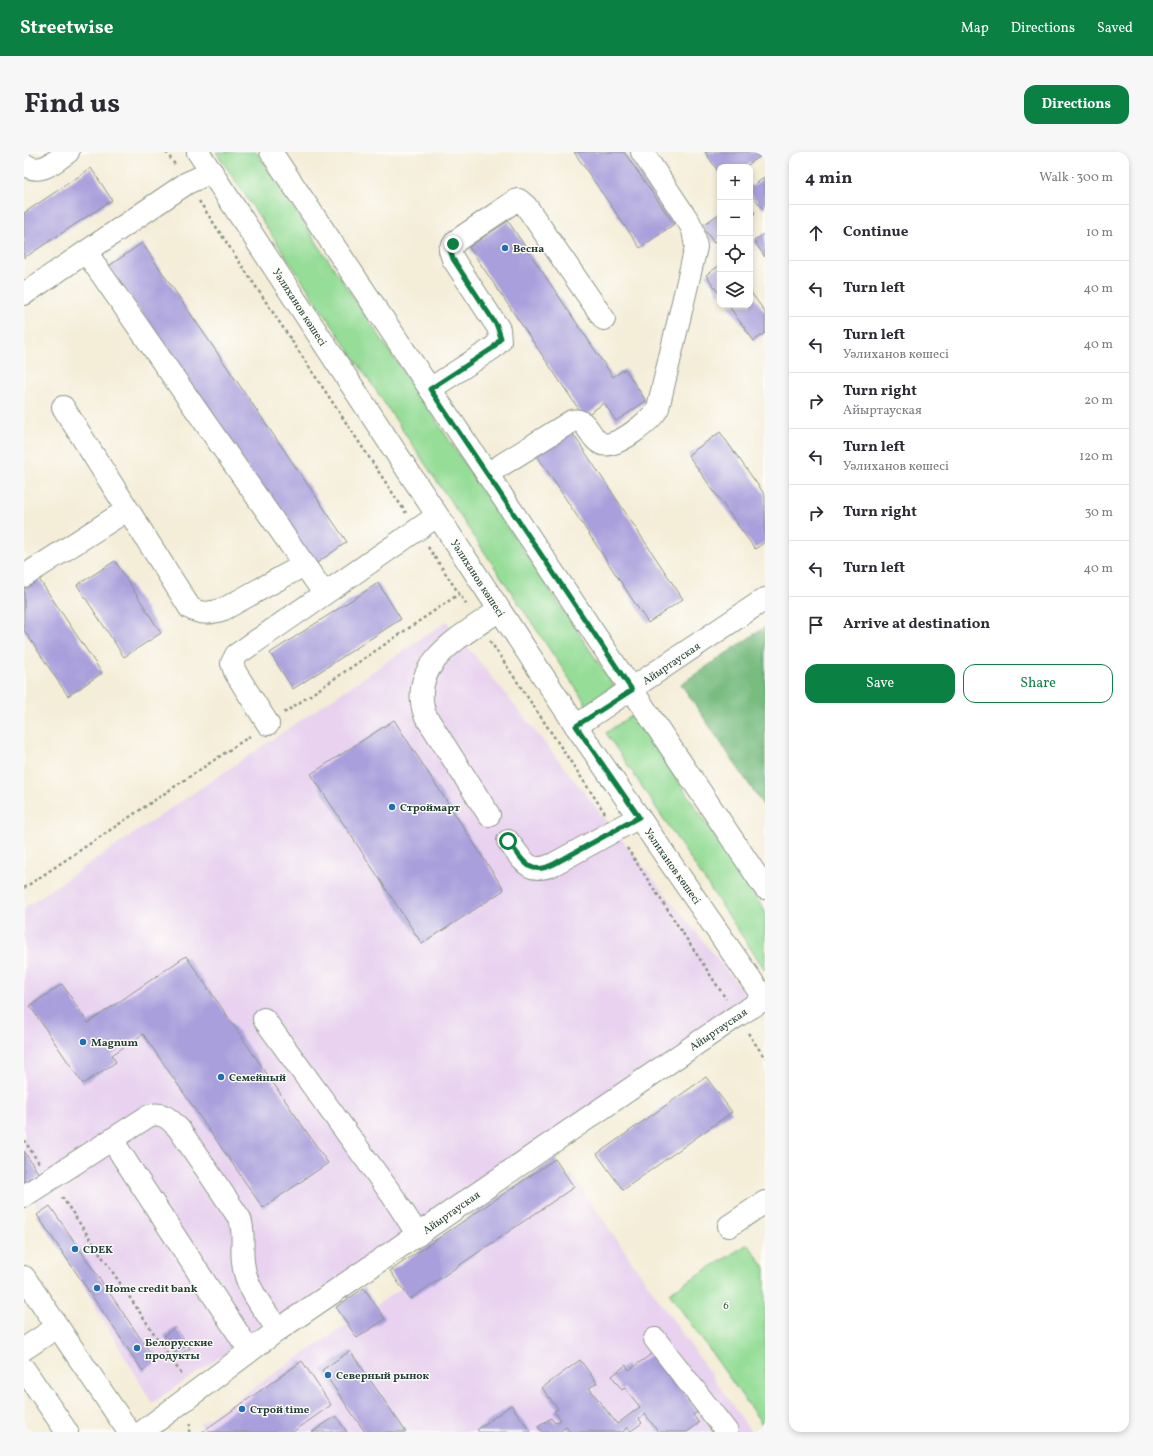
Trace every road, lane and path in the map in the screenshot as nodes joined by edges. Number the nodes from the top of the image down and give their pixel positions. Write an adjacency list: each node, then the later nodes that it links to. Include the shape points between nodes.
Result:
1 (68, 152): 5 (main road, via 40,170 31,169)
2 (198, 152): 6 (main road, Уәлиханов көшесі)
3 (271, 152): 10 (main road)
4 (642, 152): 12 (main road, via 689,222 696,247 658,408 645,423 609,445 598,442 582,422 572,421)
5 (24, 164)
6 (212, 172): 7 (main road, via 187,183); 14 (main road, Уәлиханов көшесі)
7 (86, 252): 8 (main road); 15 (main road)
8 (24, 294)
9 (604, 319): 10 (main road, via 526,206 520,200 515,201 456,241 450,250 453,259 499,330 500,341)
10 (430, 389): 12 (main road)
11 (63, 407): 13 (main road)
12 (487, 474): 21 (main road)
13 (127, 510): 15 (main road, via 187,604 196,612 211,613 224,608); 16 (main road)
14 (437, 516): 17 (main road); 20 (main road, Уәлиханов көшесі)
15 (304, 565): 17 (main road)
16 (24, 576)
17 (324, 593): 22 (main road, via 240,651 234,659 233,667 237,677)
18 (459, 594): 22 (path)
19 (765, 599): 21 (main road, Айыртауская)
20 (498, 610): 23 (main road, Уәлиханов көшесі); 24 (main road, via 450,645 429,666 424,677 420,703 425,715)
21 (632, 690): 23 (main road, Айыртауская); 27 (main road)
22 (268, 724): 28 (path)
23 (576, 726): 25 (main road, Уәлиханов көшесі)
24 (489, 815)
25 (639, 817): 26 (main road, via 541,869 526,864); 29 (main road, Уәлиханов көшесі)
26 (508, 841)
27 (764, 884)
28 (24, 888)
29 (765, 999): 37 (main road, Айыртауская, via 736,1016)
30 (264, 1019): 37 (main road, via 356,1144)
31 (24, 1140): 33 (path)
32 (112, 1140): 33 (main road); 40 (main road, via 152,1115 160,1114 168,1118 179,1129 240,1219 246,1277); 43 (main road)
33 (50, 1179): 34 (main road); 45 (path)
34 (24, 1196)
35 (765, 1202): 36 (main road)
36 (729, 1226)
37 (418, 1235): 40 (main road, Айыртауская)
38 (24, 1277): 39 (main road)
39 (56, 1327): 42 (main road); 47 (main road)
40 (278, 1330): 43 (main road, Айыртауская)
41 (655, 1339): 50 (main road)
42 (24, 1349)
43 (249, 1350): 45 (main road, Айыртауская)
44 (24, 1369): 46 (main road)
45 (193, 1393): 48 (main road, Айыртауская); 49 (path)
46 (67, 1432)
47 (129, 1432)
48 (142, 1432)
49 (189, 1432)
50 (727, 1432)

